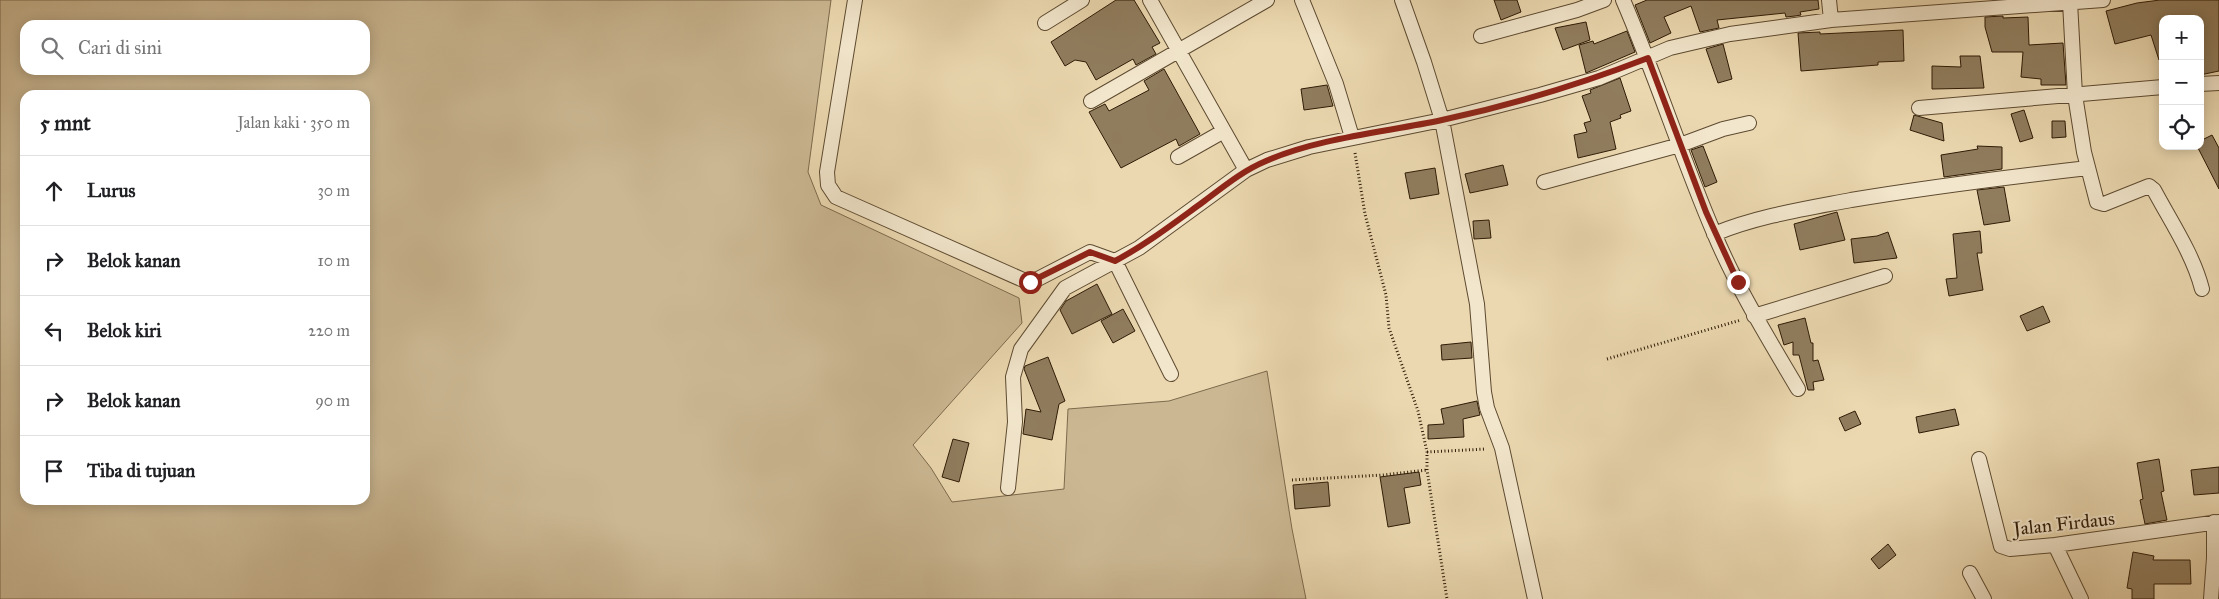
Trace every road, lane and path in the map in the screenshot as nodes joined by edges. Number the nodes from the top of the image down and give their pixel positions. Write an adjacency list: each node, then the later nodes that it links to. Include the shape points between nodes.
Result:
1 (855, 0): 33 (street, via 827,172 828,185 836,197 1030,282 1090,252)
2 (1082, 0): 13 (street)
3 (1150, 0): 15 (street)
4 (1267, 0): 15 (street)
5 (1302, 0): 26 (street, via 1336,84)
6 (1402, 0): 23 (street)
7 (1604, 0): 14 (street)
8 (1623, 0): 16 (street)
9 (1829, 0): 12 (street)
10 (2103, 0): 11 (street)
11 (2070, 2): 12 (street); 20 (street)
12 (1830, 20): 16 (street, via 1730,34 1670,48)
13 (1045, 23)
14 (1481, 36)
15 (1180, 52): 21 (street); 25 (street)
16 (1648, 58): 23 (street, via 1599,78); 27 (street)
17 (2219, 83): 18 (street)
18 (2204, 84)
19 (2159, 87): 20 (street)
20 (2075, 95): 22 (street); 29 (street)
21 (1091, 101)
22 (1919, 108)
23 (1442, 120): 26 (street); 40 (street, via 1477,304 1484,392)
24 (1749, 123): 27 (street)
25 (1224, 131): 28 (street); 30 (street)
26 (1352, 137): 30 (street, via 1284,154); 41 (path, via 1365,214 1386,295 1389,328 1418,411)
27 (1680, 145): 31 (street); 32 (street)
28 (1178, 156)
29 (2088, 168): 32 (street, via 1847,201 1774,215); 35 (street, via 2097,202 2104,204 2149,186 2154,190 2190,256)
30 (1246, 170): 33 (street, via 1162,233)
31 (1544, 182)
32 (1714, 234): 36 (street)
33 (1115, 261): 38 (street); 45 (street, via 1065,288 1021,349 1014,378)
34 (1885, 276): 36 (street)
35 (2202, 289)
36 (1754, 316): 37 (path); 39 (street)
37 (1607, 360)
38 (1171, 374)
39 (1798, 389)
40 (1502, 448): 41 (path); 50 (street)
41 (1427, 452): 43 (path)
42 (1979, 458): 47 (street, Jalan Firdaus, via 2002,546 2010,549)
43 (1427, 470): 44 (path); 49 (path)
44 (1292, 480)
45 (1008, 488)
46 (2216, 522): 47 (street, Jalan Firdaus); 53 (street)
47 (2054, 545): 52 (street)
48 (1970, 573): 51 (street)
49 (1447, 599)
50 (1535, 599)
51 (1984, 599)
52 (2081, 599)
53 (2211, 599)

